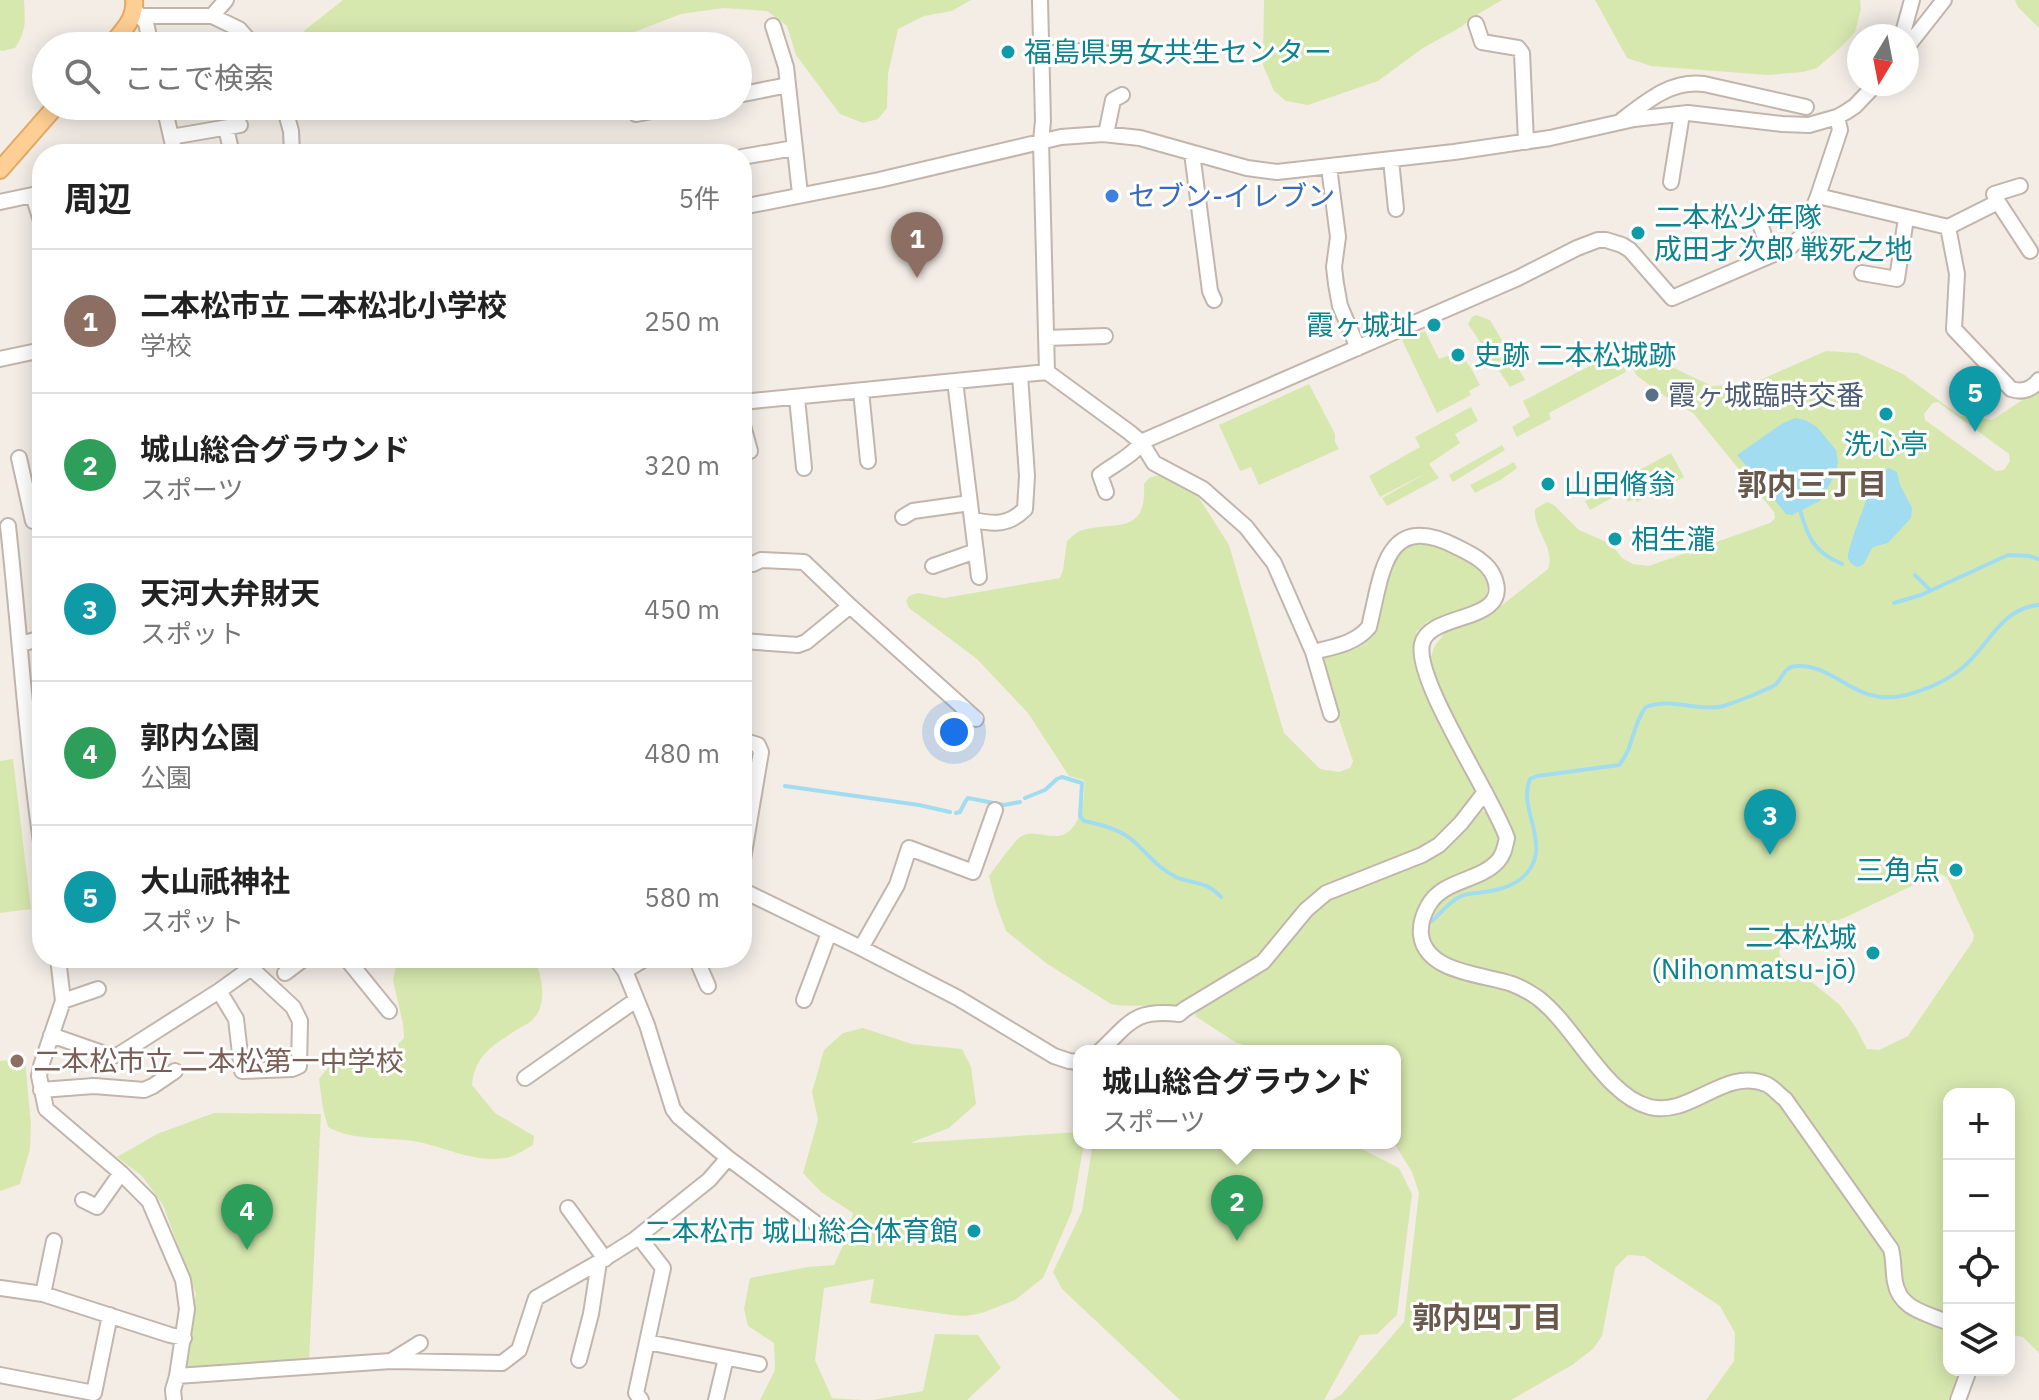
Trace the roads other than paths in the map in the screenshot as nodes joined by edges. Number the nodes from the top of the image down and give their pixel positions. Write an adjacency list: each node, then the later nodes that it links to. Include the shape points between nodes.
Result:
1 (226, 0): 6 (street)
2 (1040, 0): 15 (street)
3 (1912, 0): 8 (street)
4 (1944, 0): 13 (street)
5 (137, 9): 6 (street); 10 (main road); 11 (street)
6 (212, 16): 12 (street)
7 (1476, 24): 32 (street, via 1482,42 1522,53)
8 (1905, 24)
9 (773, 26): 16 (street)
10 (121, 32)
11 (148, 32)
12 (242, 32)
13 (1919, 32)
14 (1198, 51): 15 (street)
15 (1042, 54): 31 (street)
16 (788, 85): 17 (street); 36 (street)
17 (752, 92)
18 (1747, 93): 21 (street); 24 (street); 28 (street, via 1679,84)
19 (1122, 95): 29 (street, via 1113,100)
20 (1865, 96): 23 (street)
21 (1806, 107)
22 (1682, 114): 24 (street); 28 (street); 42 (street)
23 (1837, 117): 24 (street, via 1809,125); 46 (street, via 1840,130)
24 (1741, 119)
25 (44, 120): 41 (main road)
26 (167, 120): 30 (street)
27 (288, 120): 35 (street)
28 (1618, 122): 32 (street)
29 (1106, 134): 31 (street); 37 (street)
30 (171, 137): 33 (street); 34 (street, via 233,126)
31 (1041, 141): 44 (street); 59 (street)
32 (1526, 142): 39 (street)
33 (173, 144)
34 (232, 144)
35 (292, 144)
36 (794, 148): 38 (street); 44 (street)
37 (1192, 153): 40 (street, via 1263,171); 57 (street)
38 (752, 155)
39 (1391, 160): 40 (street); 50 (street)
40 (1329, 167): 60 (street, via 1338,237 1336,284)
41 (0, 170)
42 (1671, 182)
43 (2020, 186): 48 (street, via 1994,194)
44 (800, 194): 49 (street)
45 (32, 195): 47 (street)
46 (1818, 196): 51 (street); 55 (street, via 1799,240)
47 (0, 202)
48 (1998, 202): 53 (street); 54 (street)
49 (752, 205)
50 (1396, 209)
51 (1906, 218): 53 (street); 56 (street, via 1897,279)
52 (1759, 221): 55 (street)
53 (1948, 227): 65 (street, via 1957,274 1954,329 2011,389 2025,390)
54 (2030, 251)
55 (1765, 257): 60 (street, via 1672,298 1630,250 1598,240)
56 (1862, 273)
57 (1214, 300)
58 (1105, 336): 59 (street)
59 (1046, 338): 63 (street)
60 (1358, 348): 70 (street)
61 (32, 353): 62 (street)
62 (0, 359)
63 (1047, 372): 64 (street); 70 (street)
64 (1020, 375): 66 (street); 78 (street, via 1025,509 994,524)
65 (2039, 380)
66 (955, 381): 67 (street); 76 (street)
67 (861, 391): 68 (street); 72 (street)
68 (797, 398): 69 (street); 73 (street)
69 (752, 401)
70 (1141, 442): 74 (street, via 1137,451 1100,475); 89 (street, via 1154,463 1203,489 1246,527 1274,563)
71 (19, 458): 75 (street)
72 (868, 461)
73 (804, 468)
74 (1106, 492)
75 (32, 500)
76 (970, 503): 77 (street); 78 (street)
77 (903, 517)
78 (972, 520): 82 (street)
79 (32, 521): 80 (street)
80 (4, 527): 88 (street)
81 (932, 549): 82 (street, via 935,565)
82 (976, 551): 84 (street)
83 (753, 564): 85 (street, via 804,562)
84 (979, 577)
85 (850, 606): 87 (street, via 798,645); 93 (street)
86 (32, 641): 88 (street)
87 (752, 642)
88 (21, 644): 92 (street)
89 (1313, 652): 90 (street); 96 (street, via 1354,641 1369,627 1385,561 1407,537 1445,540 1477,557 1494,577 1492,602 1426,634 1421,660)
90 (1331, 714)
91 (32, 715): 92 (street)
92 (26, 716): 95 (street)
93 (976, 719)
94 (752, 743): 97 (street, via 761,752)
95 (32, 757)
96 (1485, 792): 118 (street, via 1439,845 1326,893 1263,962 1179,1014 1140,1016); 134 (street, via 1507,838 1505,850 1485,871 1433,898 1423,916 1421,935 1427,952 1441,963 1514,984 1538,998 1634,1101 1653,1108 1676,1107 1731,1082 1767,1084 1785,1099 1891,1249 1897,1292 1908,1306)
97 (752, 806)
98 (995, 810): 101 (street, via 973,872 909,848 897,885)
99 (752, 895): 100 (street)
100 (829, 933): 101 (street); 114 (street)
101 (861, 948): 119 (street, via 1054,1056)
102 (59, 968): 115 (street)
103 (292, 968): 109 (street)
104 (354, 968): 116 (street)
105 (623, 968): 108 (street)
106 (630, 968): 108 (street)
107 (700, 968): 110 (street)
108 (625, 971): 113 (street)
109 (285, 973)
110 (708, 986)
111 (98, 989): 115 (street)
112 (219, 991): 112 (street, via 251,968 293,1007 300,1021 299,1066 242,1071 236,1019); 117 (street, via 120,1054 111,1056)
113 (636, 1000): 121 (street); 123 (street, via 673,1109)
114 (804, 1000)
115 (63, 1001): 117 (street)
116 (389, 1011)
117 (51, 1035): 122 (street, via 39,1076)
118 (1107, 1045)
119 (1073, 1061)
120 (175, 1071): 122 (street, via 144,1090)
121 (525, 1078)
122 (41, 1090): 124 (street, via 46,1109)
123 (728, 1158): 127 (street); 128 (street)
124 (121, 1173): 125 (street, via 97,1207); 135 (street, via 149,1201 183,1280)
125 (83, 1200)
126 (568, 1208): 130 (street)
127 (818, 1225)
128 (639, 1237): 130 (street); 136 (street, via 663,1268)
129 (54, 1241): 132 (street)
130 (602, 1260): 139 (street); 140 (street, via 536,1298 519,1350 502,1363)
131 (0, 1288): 132 (street)
132 (43, 1294): 133 (street)
133 (110, 1315): 135 (street); 142 (street, via 94,1393)
134 (1943, 1321)
135 (184, 1338): 143 (street)
136 (647, 1342): 138 (street); 146 (street, via 636,1393)
137 (420, 1343): 140 (street)
138 (726, 1358): 141 (street); 147 (street)
139 (579, 1360)
140 (391, 1361): 143 (street)
141 (759, 1364)
142 (0, 1375)
143 (177, 1376): 145 (street)
144 (1967, 1376): 148 (street)
145 (174, 1400)
146 (641, 1400)
147 (716, 1400)
148 (1958, 1400)

